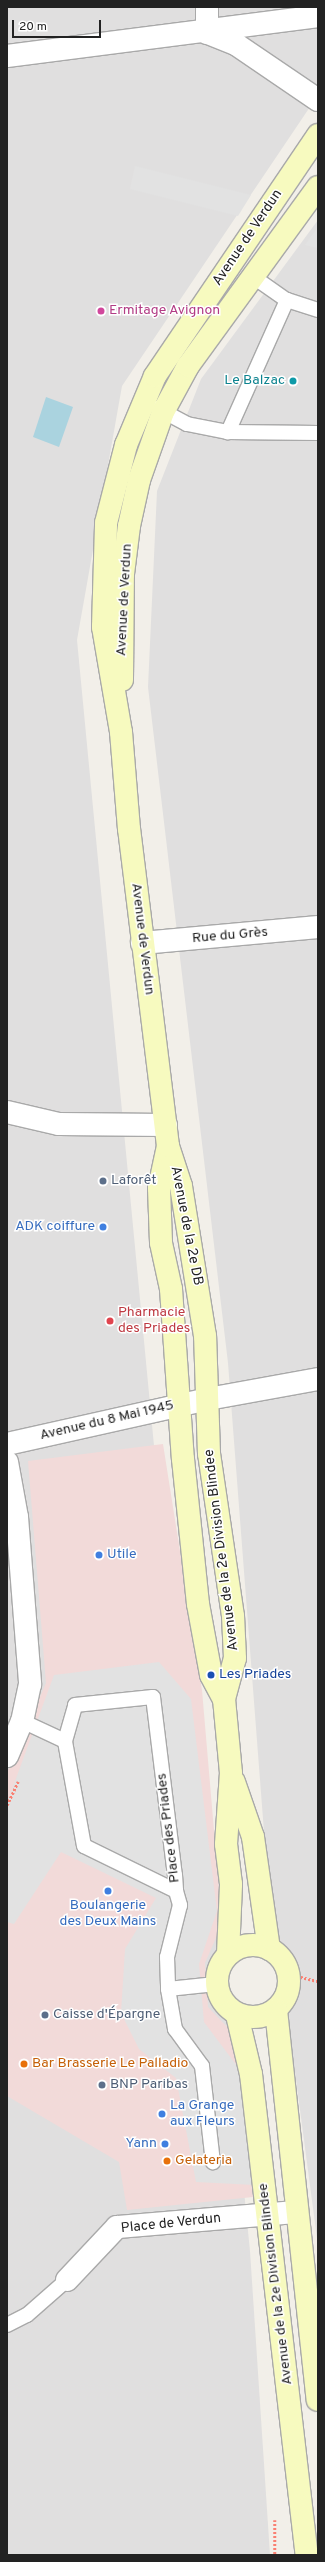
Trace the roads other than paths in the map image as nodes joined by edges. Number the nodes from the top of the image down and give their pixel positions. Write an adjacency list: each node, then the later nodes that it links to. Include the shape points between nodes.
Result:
1 (207, 7): 3 (street)
2 (318, 16): 3 (street)
3 (207, 33): 4 (street); 5 (street, via 237,45)
4 (7, 56)
5 (318, 100)
6 (318, 135): 11 (main road, Avenue de Verdun, via 180,337)
7 (318, 187): 8 (main road, Avenue de Verdun)
8 (255, 278): 9 (lane); 12 (main road, Avenue de Verdun, via 188,366)
9 (287, 300): 10 (lane); 13 (lane)
10 (318, 310)
11 (144, 400): 12 (lane); 15 (main road, Avenue de Verdun, via 124,452 106,523 103,627)
12 (163, 412): 13 (lane, via 187,424); 15 (main road, Avenue de Verdun, via 139,480 129,526 123,574)
13 (228, 432): 14 (lane)
14 (318, 433)
15 (121, 732): 17 (main road, Avenue de Verdun)
16 (318, 927): 17 (street, Rue du Grès)
17 (142, 943): 19 (main road, Avenue de Verdun)
18 (7, 1112): 19 (street, via 59,1124)
19 (167, 1136): 21 (main road, Avenue de la 2e DB, via 181,1186 192,1248 205,1336); 22 (main road, Avenue de la 2e DB, via 159,1188 161,1243 171,1289)
20 (318, 1380): 21 (street, Avenue du 8 Mai 1945)
21 (208, 1399): 22 (street, Avenue du 8 Mai 1945); 25 (main road, Avenue de la 2e Division Blindee, via 209,1454 233,1624 235,1658)
22 (180, 1404): 23 (street, Avenue du 8 Mai 1945); 25 (main road, Avenue de la 2e Division Blindee, via 198,1604 211,1675)
23 (7, 1444)
24 (7, 1462): 26 (street, via 17,1517 30,1684)
25 (224, 1699): 29 (main road, Avenue de la 2e Division Blindee)
26 (22, 1721): 27 (lane); 28 (street)
27 (66, 1741): 30 (lane, Place des Priades, via 84,1846); 30 (lane, Place des Priades, via 75,1705 153,1697)
28 (7, 1756)
29 (232, 1773): 31 (main road, Avenue de la 2e Division Blindee, via 253,1837); 32 (main road, Avenue de la 2e Division Blindee, via 226,1844 231,1884)
30 (176, 1891): 34 (lane, via 180,1905 167,1956)
31 (269, 1949): 32 (main road, via 255,1945 241,1946); 35 (main road, via 282,1959 289,1974 284,2000)
32 (228, 1954): 33 (main road, via 219,1967)
33 (216, 1984): 34 (lane); 36 (main road, via 220,1997)
34 (168, 1989): 37 (lane, via 175,2029 202,2066)
35 (276, 2010): 36 (main road, via 264,2016); 38 (main road, Avenue de la 2e Division Blindee)
36 (237, 2015): 39 (main road, Avenue de la 2e Division Blindee, via 250,2066)
37 (213, 2162)
38 (296, 2212): 39 (street, Place de Verdun); 42 (main road, Avenue de la 2e Division Blindee)
39 (267, 2215): 40 (street, Place de Verdun, via 118,2227); 43 (main road, Avenue de la 2e Division Blindee)
40 (67, 2280): 41 (lane, via 26,2315)
41 (7, 2325)
42 (318, 2400)
43 (307, 2555)

